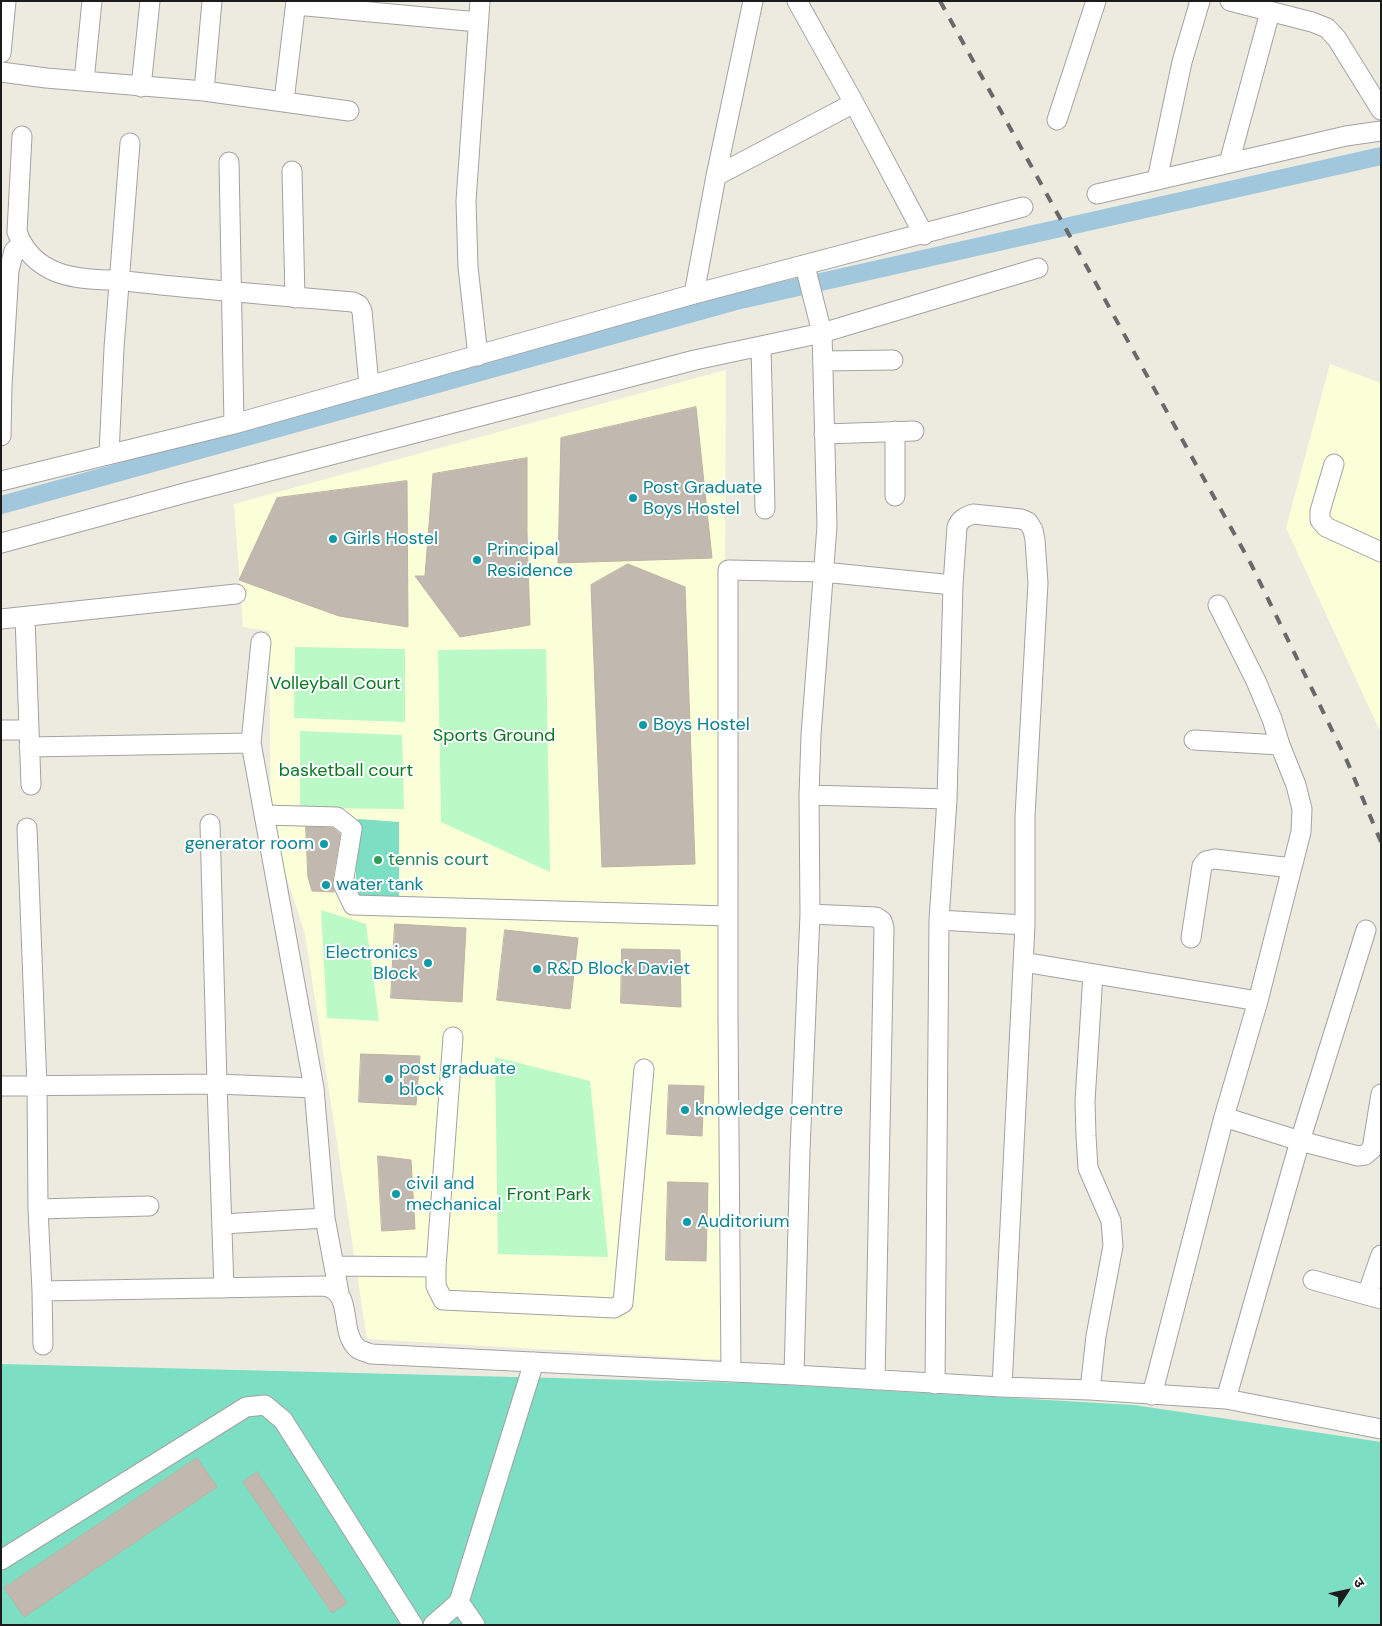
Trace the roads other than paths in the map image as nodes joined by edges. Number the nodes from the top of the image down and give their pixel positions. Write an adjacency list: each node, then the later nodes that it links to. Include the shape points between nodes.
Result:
1 (6, 1): 14 (street)
2 (92, 1): 16 (street)
3 (150, 1): 17 (street)
4 (212, 1): 18 (street)
5 (480, 1): 13 (street)
6 (753, 1): 30 (street)
7 (797, 1): 20 (street)
8 (1096, 1): 23 (street)
9 (1200, 1): 31 (street, via 1182,62)
10 (1230, 1): 12 (street)
11 (296, 3): 13 (street); 19 (street)
12 (1270, 12): 21 (street, via 1327,28); 28 (street)
13 (478, 22): 45 (street, via 466,202 468,267)
14 (1, 53)
15 (1, 72): 16 (street)
16 (84, 81): 17 (street)
17 (141, 87): 18 (street)
18 (204, 91): 19 (street)
19 (284, 101): 22 (street)
20 (854, 102): 30 (street); 34 (street)
21 (1381, 110)
22 (350, 111)
23 (1057, 120)
24 (1381, 131): 28 (street)
25 (22, 136): 35 (street, via 17,232)
26 (130, 143): 39 (street)
27 (229, 162): 40 (street)
28 (1229, 163): 31 (street)
29 (292, 171): 42 (street)
30 (716, 176): 41 (street)
31 (1157, 180): 32 (street)
32 (1097, 194)
33 (1023, 208): 34 (street)
34 (924, 235): 38 (street)
35 (22, 244): 37 (street, via 14,251); 39 (street, via 46,267 60,274)
36 (1038, 268): 43 (street)
37 (5, 270): 48 (street)
38 (807, 274): 41 (street); 43 (street)
39 (120, 280): 40 (street); 55 (street, via 110,397)
40 (232, 292): 42 (street); 50 (street)
41 (694, 294): 45 (street)
42 (296, 298): 49 (street, via 359,305)
43 (820, 324): 44 (street); 47 (street)
44 (760, 346): 59 (street); 60 (street, via 695,360)
45 (478, 356): 49 (street)
46 (893, 360): 47 (street)
47 (823, 361): 53 (street)
48 (2, 385): 54 (street)
49 (369, 385): 50 (street)
50 (234, 424): 55 (street)
51 (895, 431): 52 (street); 53 (street); 58 (street)
52 (914, 431)
53 (824, 434): 62 (street, via 826,526)
54 (1, 436)
55 (109, 454): 57 (street)
56 (1334, 464): 61 (street, via 1320,520 1326,527)
57 (1, 481)
58 (895, 496)
59 (765, 509)
60 (1, 543)
61 (1381, 552)
62 (823, 572): 63 (street); 75 (street); 82 (street, via 728,570)
63 (953, 585): 76 (street); 84 (street, via 957,527 965,516 973,514 1028,522 1035,540 1038,583 1026,816)
64 (236, 594): 66 (street)
65 (1218, 605): 73 (street, via 1256,681)
66 (25, 617): 67 (street); 70 (street)
67 (1, 619)
68 (261, 642): 72 (street)
69 (1, 730): 70 (street)
70 (29, 738): 72 (street); 74 (street)
71 (1194, 740): 73 (street)
72 (251, 743): 77 (street)
73 (1280, 745): 80 (street, via 1302,809)
74 (30, 785)
75 (809, 795): 76 (street); 81 (street)
76 (947, 799): 83 (street)
77 (264, 815): 82 (street, via 337,817 352,829 344,884 353,905); 95 (street)
78 (210, 824): 92 (street)
79 (26, 828): 94 (street)
80 (1292, 868): 86 (street, via 1215,858 1206,861 1202,866); 89 (street)
81 (810, 914): 114 (street); 115 (street, via 876,917 884,928)
82 (728, 916): 113 (street)
83 (938, 920): 84 (street); 116 (street)
84 (1025, 925): 87 (street)
85 (1366, 930): 98 (street)
86 (1191, 938)
87 (1022, 962): 88 (street); 117 (street)
88 (1093, 974): 89 (street); 118 (street, via 1085,1101 1088,1168 1111,1221 1113,1246 1096,1336)
89 (1258, 1001): 97 (street)
90 (453, 1037): 105 (street)
91 (644, 1069): 105 (street, via 623,1303 614,1308 443,1300 436,1286)
92 (216, 1084): 94 (street); 95 (street); 102 (street)
93 (1, 1086): 94 (street)
94 (37, 1086): 100 (street)
95 (314, 1088): 101 (street)
96 (1381, 1094): 98 (street, via 1372,1148 1365,1155)
97 (1224, 1117): 98 (street); 119 (street)
98 (1300, 1141): 120 (street)
99 (149, 1206): 100 (street)
100 (38, 1209): 108 (street)
101 (325, 1218): 102 (street); 104 (street)
102 (223, 1224): 107 (street)
103 (1381, 1256): 110 (street)
104 (334, 1266): 105 (street); 109 (street)
105 (436, 1267)
106 (1313, 1280): 110 (street)
107 (224, 1288): 108 (street); 109 (street, via 324,1286)
108 (42, 1291): 111 (street)
109 (339, 1293): 112 (street, via 349,1336 357,1348 371,1354)
110 (1374, 1297)
111 (43, 1345)
112 (534, 1362): 113 (street); 123 (street)
113 (731, 1372): 114 (street)
114 (794, 1375): 115 (street)
115 (874, 1380): 116 (street)
116 (935, 1384): 117 (street)
117 (1002, 1387): 118 (street)
118 (1090, 1390): 119 (street)
119 (1152, 1395): 120 (street)
120 (1226, 1399): 121 (street)
121 (1381, 1429)
122 (1, 1560): 124 (street, via 246,1407 265,1405 283,1420)
123 (459, 1602): 125 (street); 126 (street)
124 (413, 1625)
125 (433, 1625)
126 (475, 1625)

